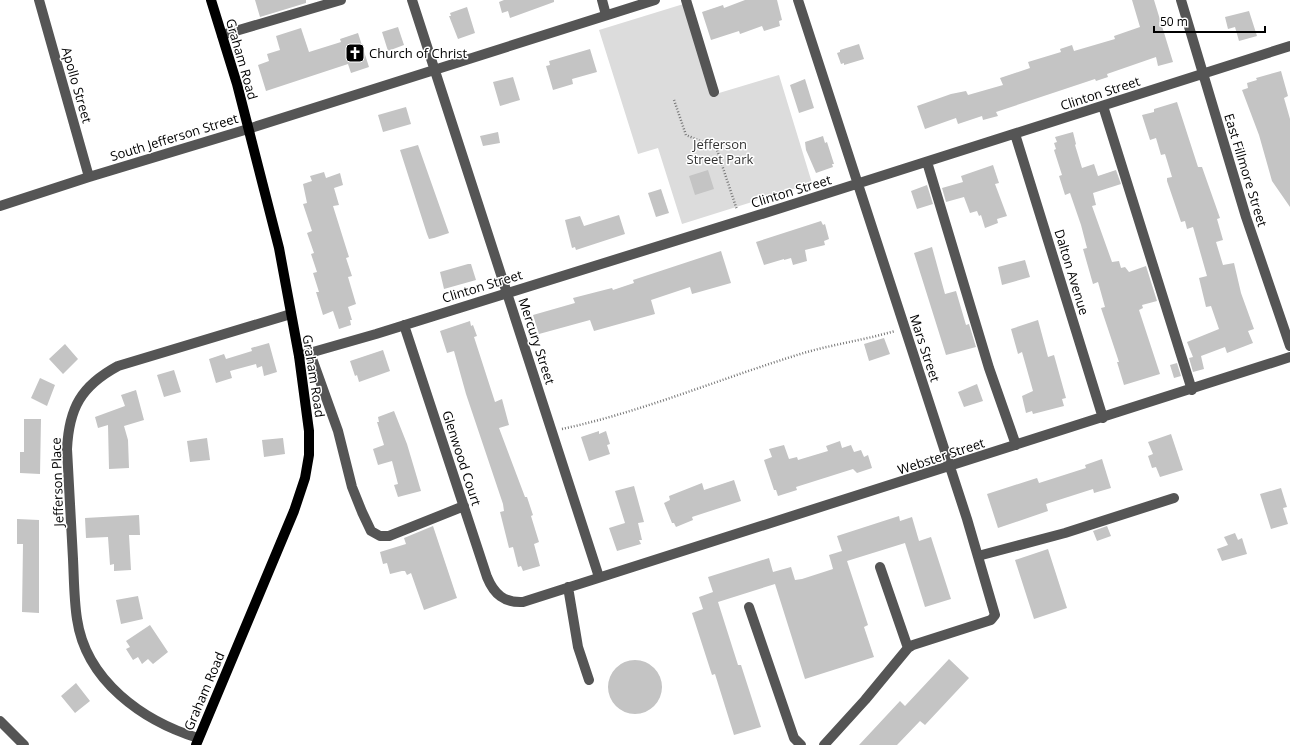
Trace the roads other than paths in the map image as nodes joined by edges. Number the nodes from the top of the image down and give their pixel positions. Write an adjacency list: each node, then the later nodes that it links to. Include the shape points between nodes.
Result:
1 (39, 0): 20 (street, Apollo Street)
2 (211, 0): 11 (main road, Graham Road)
3 (341, 0): 11 (street)
4 (412, 0): 13 (street, Mercury Street)
5 (602, 0): 10 (street)
6 (655, 0): 10 (street, South Jefferson Street)
7 (686, 0): 15 (street)
8 (798, 0): 21 (street, Mars Street)
9 (1182, 0): 14 (street, East Fillmore Street)
10 (606, 15): 13 (street, South Jefferson Street)
11 (222, 35): 17 (main road, Graham Road)
12 (1290, 46): 14 (street, Clinton Street)
13 (434, 70): 17 (street, South Jefferson Street); 23 (street, Mercury Street)
14 (1204, 74): 16 (street, Clinton Street); 26 (street, East Fillmore Street, via 1246,217)
15 (714, 92)
16 (1103, 106): 18 (street, Clinton Street); 30 (street)
17 (248, 128): 20 (street, South Jefferson Street); 24 (main road, Graham Road, via 279,248)
18 (1015, 134): 19 (street, Clinton Street); 31 (street, Dalton Avenue)
19 (927, 162): 21 (street, Clinton Street); 32 (street, via 989,368)
20 (89, 176): 22 (street, South Jefferson Street)
21 (858, 183): 23 (street, Clinton Street); 33 (street, Mars Street)
22 (0, 206)
23 (507, 292): 25 (street, Clinton Street); 38 (street, Mercury Street)
24 (291, 314): 28 (main road, Graham Road); 45 (street, Jefferson Place, via 118,366 90,385 78,398 68,430 77,619 88,655 117,692 137,709)
25 (404, 325): 27 (street, Clinton Street); 35 (street, Glenwood Court)
26 (1290, 346)
27 (310, 352): 28 (street, Clinton Street); 35 (street, via 338,431 352,487 371,531 380,536 389,536)
28 (299, 356): 45 (main road, Graham Road, via 310,431 305,478 283,538)
29 (1290, 357): 30 (street, Webster Street)
30 (1192, 390): 31 (street, Webster Street)
31 (1103, 418): 32 (street, Webster Street)
32 (1016, 445): 33 (street, Webster Street)
33 (950, 466): 36 (street, Mars Street); 38 (street, Webster Street)
34 (1174, 498): 36 (street, via 1065,533)
35 (464, 506): 40 (street, Glenwood Court, via 487,576)
36 (978, 556): 42 (street, Mars Street, via 995,615 992,620)
37 (880, 567): 42 (street)
38 (598, 577): 39 (street, Webster Street)
39 (568, 587): 40 (street, Webster Street, via 523,602 515,603); 43 (street, via 578,647)
40 (500, 598)
41 (749, 607): 47 (street, via 794,738)
42 (908, 648): 48 (street)
43 (589, 680)
44 (0, 721): 46 (street)
45 (197, 742)
46 (24, 745)
47 (801, 745)
48 (824, 745)

